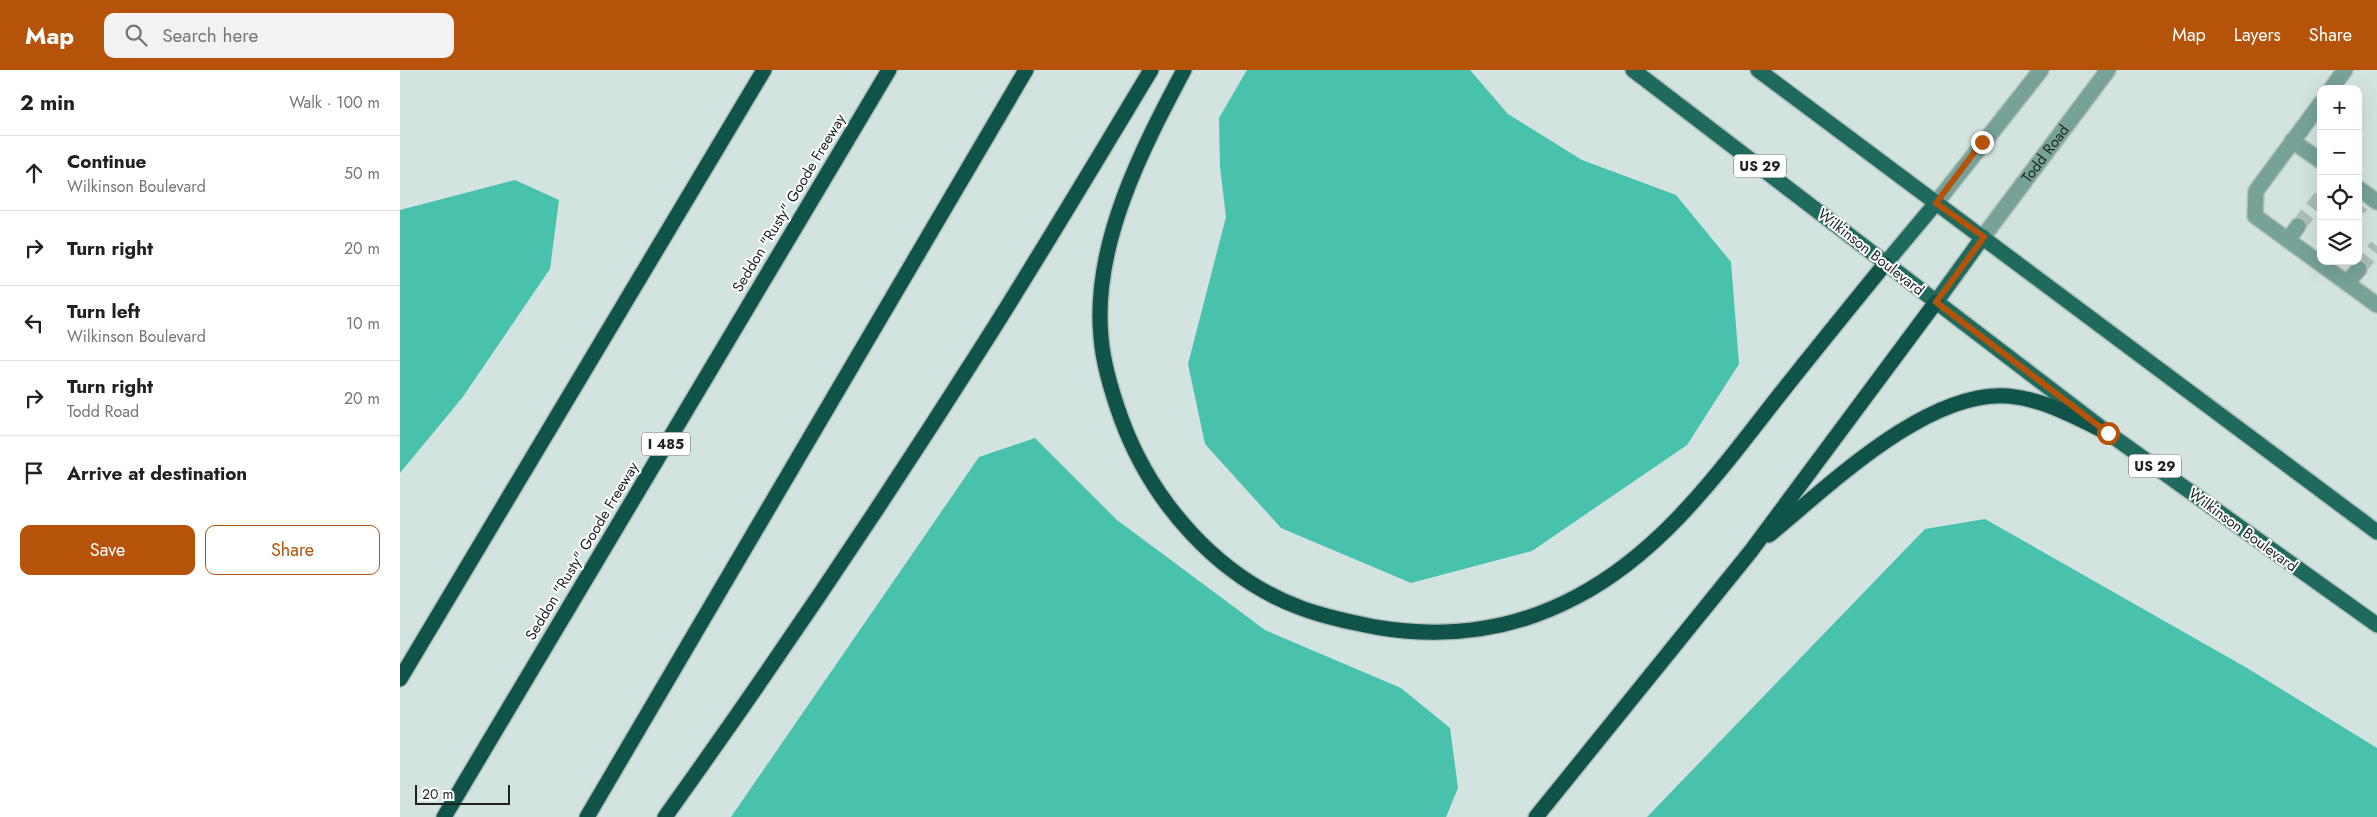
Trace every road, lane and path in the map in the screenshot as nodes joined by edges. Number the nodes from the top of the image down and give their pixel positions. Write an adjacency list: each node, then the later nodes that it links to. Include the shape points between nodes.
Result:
1 (764, 70): 30 (highway)
2 (888, 70): 31 (highway, Seddon "Rusty" Goode Freeway / I 485)
3 (1026, 70): 32 (highway)
4 (1151, 70): 33 (highway, via 986,340 868,523)
5 (1184, 70): 20 (highway, via 1152,130 1124,197 1104,267 1101,338 1112,395 1136,455 1162,499 1196,538 1266,592 1300,608 1345,622 1398,631 1451,632 1516,623 1577,597 1628,564 1683,514 1725,467)
6 (1633, 70): 20 (main road, Wilkinson Boulevard / US 29)
7 (1758, 70): 15 (main road)
8 (2041, 70): 15 (street)
9 (2108, 70): 17 (street, Todd Road)
10 (2345, 70): 11 (street)
11 (2334, 85)
12 (2317, 108): 13 (street)
13 (2292, 141): 14 (street); 18 (street, via 2256,191 2255,216)
14 (2317, 159)
15 (1936, 203): 17 (main road); 20 (main road)
16 (2298, 226): 18 (street)
17 (1984, 237): 24 (main road); 27 (main road)
18 (2288, 240): 19 (street)
19 (2317, 255)
20 (1885, 264): 24 (main road, Wilkinson Boulevard / US 29)
21 (2328, 265): 23 (street)
22 (2359, 269): 23 (street)
23 (2348, 284): 25 (street)
24 (1936, 302): 26 (main road, Wilkinson Boulevard / US 29); 28 (highway)
25 (2376, 302)
26 (2108, 433): 28 (highway, via 2054,406 2008,396 1968,400 1922,420 1876,447); 29 (main road, Wilkinson Boulevard / US 29)
27 (2377, 532)
28 (1751, 550): 34 (highway)
29 (2377, 625)
30 (400, 679)
31 (444, 817)
32 (587, 817)
33 (665, 817)
34 (1536, 817)

